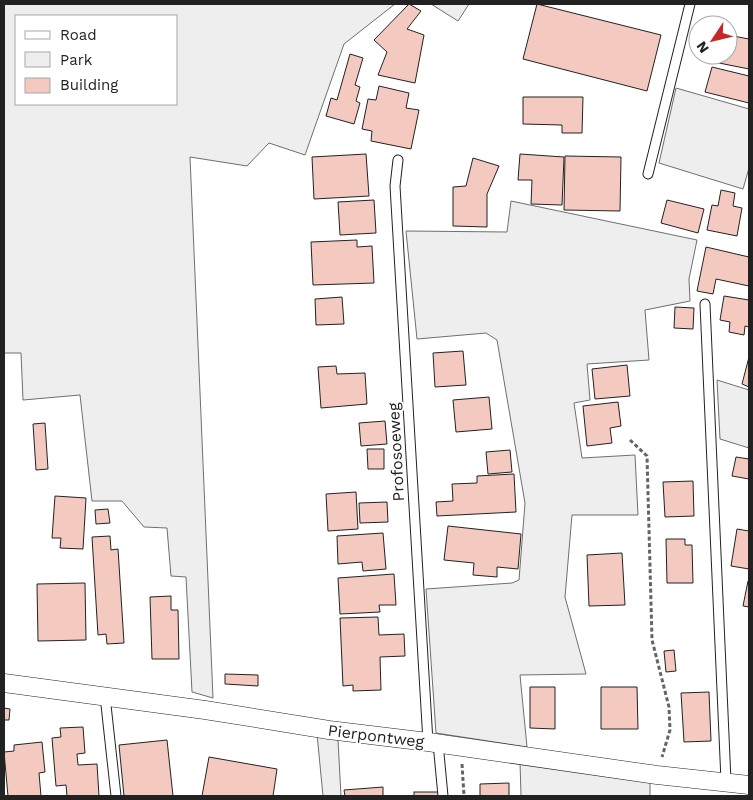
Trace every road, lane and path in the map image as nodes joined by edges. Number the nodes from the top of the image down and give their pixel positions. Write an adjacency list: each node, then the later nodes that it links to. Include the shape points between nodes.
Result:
1 (690, 4): 3 (lane)
2 (398, 160): 8 (lane, Profosoeweg, via 395,186)
3 (648, 174)
4 (705, 304): 11 (lane)
5 (630, 440): 10 (path, via 647,456 652,640 669,707 670,730)
6 (4, 683): 7 (street, Pierpontweg)
7 (104, 696): 8 (street, Pierpontweg, via 329,730); 13 (lane)
8 (433, 742): 9 (street, Pierpontweg); 14 (lane, Profosoeweg)
9 (460, 746): 10 (street, Pierpontweg); 15 (path)
10 (657, 775): 11 (street, Pierpontweg)
11 (726, 781): 12 (street, Pierpontweg)
12 (749, 785)
13 (116, 796)
14 (443, 796)
15 (464, 796)

